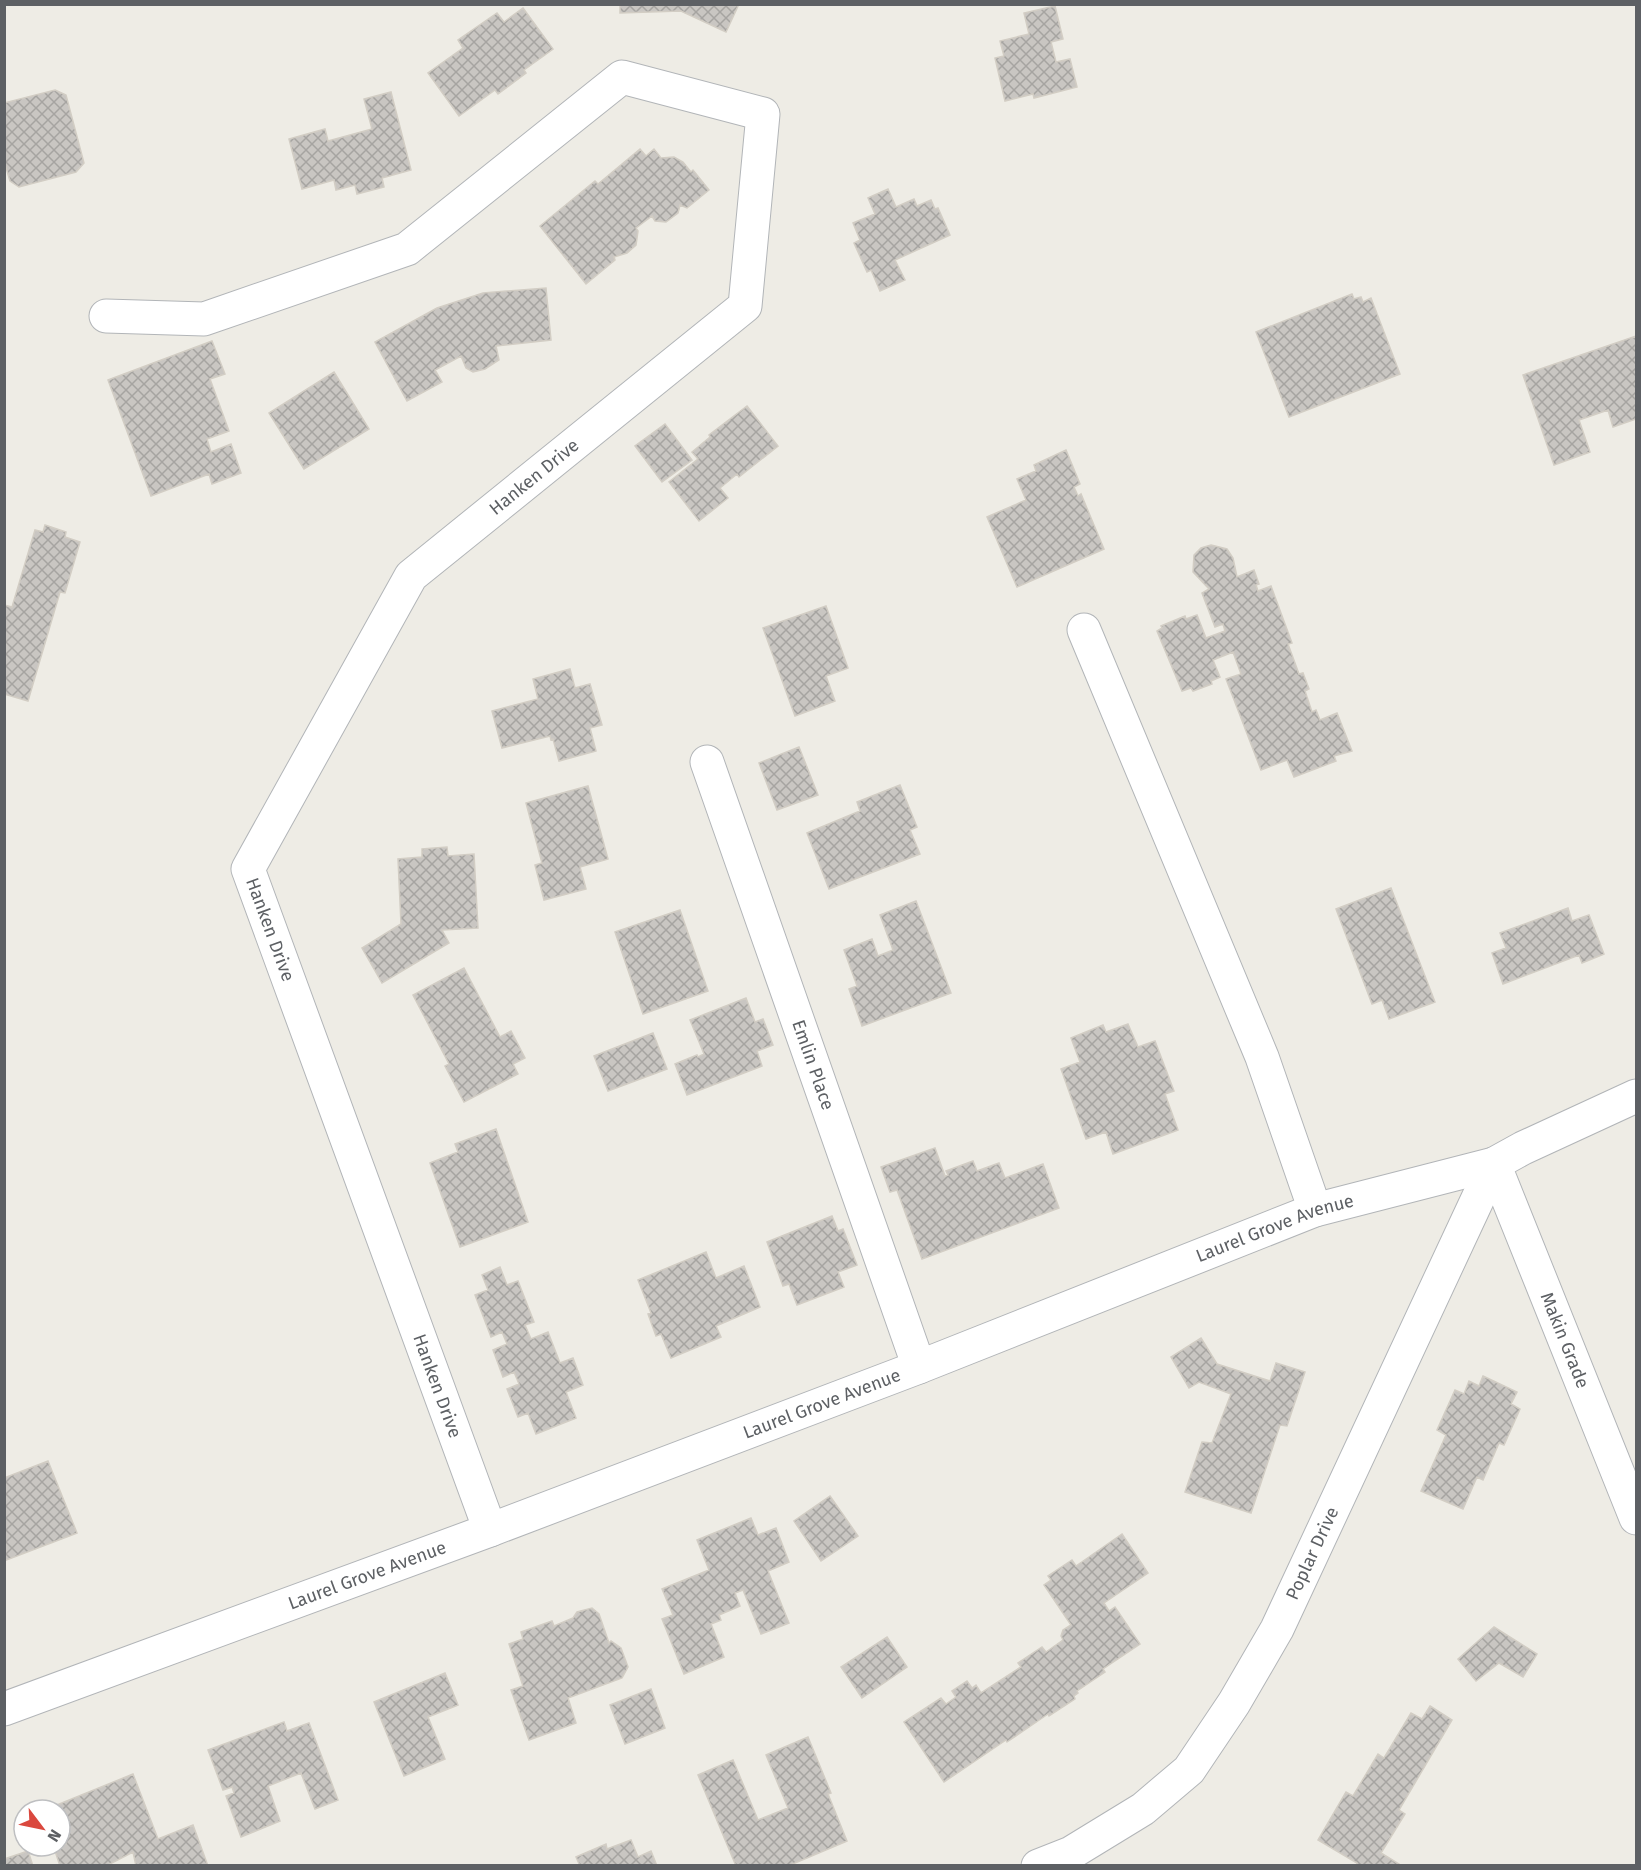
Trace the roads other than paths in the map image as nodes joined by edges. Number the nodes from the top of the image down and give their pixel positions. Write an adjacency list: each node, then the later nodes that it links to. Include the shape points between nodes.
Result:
1 (106, 316): 9 (street, Hanken Drive, via 204,319 407,249 622,77 763,114 745,306 411,576 248,869)
2 (1084, 630): 6 (street, via 1262,1057)
3 (707, 762): 7 (street, Emlin Place)
4 (1636, 1096): 5 (street, Laurel Grove Avenue)
5 (1494, 1164): 6 (street, Laurel Grove Avenue); 8 (street, Makin Grade); 11 (street, Poplar Drive, via 1277,1629 1234,1703 1189,1770 1143,1809 1071,1853)
6 (1315, 1210): 7 (street, Laurel Grove Avenue)
7 (919, 1366): 9 (street, Laurel Grove Avenue)
8 (1636, 1518)
9 (490, 1530): 10 (street, Laurel Grove Avenue)
10 (4, 1709)
11 (1038, 1866)

